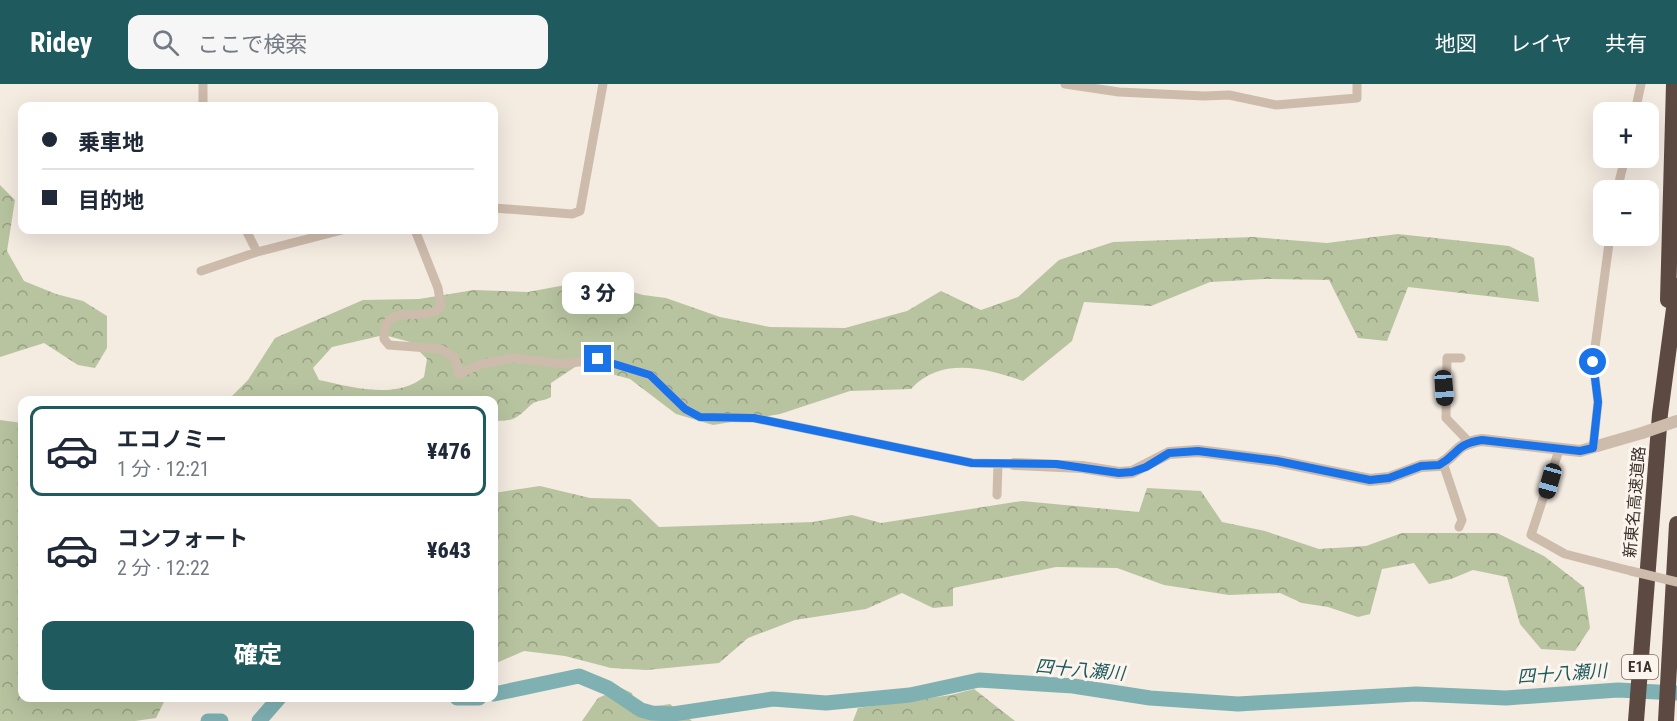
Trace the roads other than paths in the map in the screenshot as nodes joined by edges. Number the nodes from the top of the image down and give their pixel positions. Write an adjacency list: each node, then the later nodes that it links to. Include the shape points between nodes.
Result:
1 (203, 84): 7 (street)
2 (603, 84): 9 (street, via 580,211 572,214)
3 (1065, 84): 4 (street, via 1119,92 1229,95 1276,105 1357,98)
4 (1357, 84)
5 (1641, 84): 8 (street)
6 (1674, 84): 18 (highway)
7 (203, 102)
8 (1637, 102)
9 (498, 208)
10 (248, 234): 14 (street)
11 (327, 234): 14 (street)
12 (417, 234): 24 (street, via 438,288 441,307 435,313 396,316 387,321 384,339 389,345 449,352 459,374 481,364 513,358 566,364 598,359 650,375 685,409 700,417 754,418 972,463)
13 (1609, 246): 21 (street, via 1593,362 1598,402)
14 (257, 252): 15 (street)
15 (201, 271)
16 (1677, 286): 18 (highway, 新東名高速道路 / E1A)
17 (1461, 358): 20 (street, via 1447,358 1446,418)
18 (1666, 364): 30 (highway, 新東名高速道路 / E1A)
19 (1677, 422): 21 (street, bridge)
20 (1469, 442): 22 (street, via 1482,440); 23 (street)
21 (1593, 448): 22 (street)
22 (1559, 450): 29 (street, bridge, via 1531,535 1565,554)
23 (1443, 463): 25 (street, via 1370,480 1277,461 1198,451 1169,453 1146,467 1119,473 1064,465); 28 (street, via 1462,520)
24 (998, 464): 25 (street); 26 (street)
25 (1014, 464)
26 (997, 495)
27 (1677, 524): 31 (highway, E1A)
28 (1459, 527)
29 (1677, 582)
30 (1636, 721)
31 (1666, 721)

